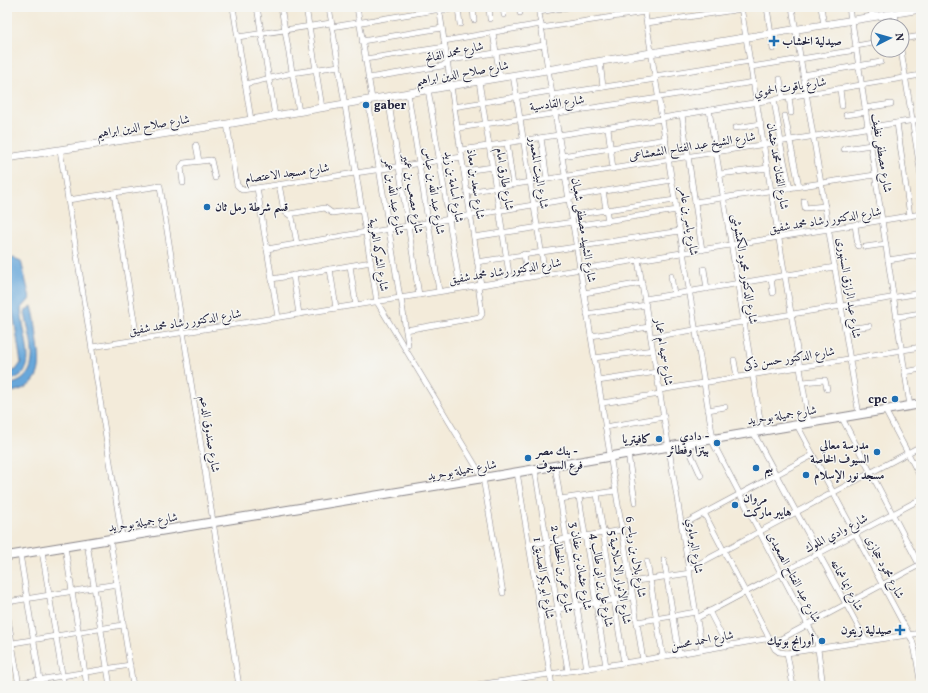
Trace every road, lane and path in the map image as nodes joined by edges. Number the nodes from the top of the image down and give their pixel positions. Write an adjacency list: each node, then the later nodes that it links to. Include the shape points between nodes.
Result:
1 (233, 7): 46 (street)
2 (257, 7): 42 (street)
3 (281, 7): 40 (street)
4 (306, 7): 37 (street)
5 (329, 7): 35 (street, شارع الشركه العربية)
6 (357, 7): 32 (street, شارع عبد الله بن عمر)
7 (465, 7): 18 (street)
8 (473, 7): 30 (street)
9 (488, 7): 29 (street)
10 (503, 7): 26 (street)
11 (519, 7): 24 (street)
12 (568, 7): 21 (street)
13 (767, 7): 44 (street)
14 (792, 7): 41 (street, شارع عبد الرازق السنهورى)
15 (821, 7): 36 (street)
16 (849, 7): 31 (street, شارع مصطفى نظيف)
17 (874, 7): 27 (street)
18 (458, 8): 20 (street); 34 (street)
19 (742, 8): 33 (street); 47 (street, شارع الفنان محمد عثمان)
20 (439, 9): 32 (street); 39 (street, شارع سعد بن معاذ)
21 (538, 9): 38 (street, شارع الشهيد مصطفى شعبان)
22 (645, 9): 33 (street, شارع ياسر بن عامر); 38 (street)
23 (921, 9): 25 (street, شارع صلاح الدين ابراهيم)
24 (520, 13)
25 (895, 14): 27 (street, شارع صلاح الدين ابراهيم); 28 (street)
26 (504, 15)
27 (870, 18): 31 (street, شارع صلاح الدين ابراهيم)
28 (896, 18)
29 (490, 19)
30 (474, 20)
31 (851, 21): 36 (street, شارع صلاح الدين ابراهيم); 53 (street, شارع مصطفى نظيف)
32 (359, 22): 35 (street); 49 (street, شارع عبد الله بن عمر)
33 (647, 23): 56 (street, شارع ياسر بن عامر)
34 (460, 24)
35 (332, 25): 37 (street); 64 (street, شارع الشركه العربية)
36 (824, 25): 41 (street, شارع صلاح الدين ابراهيم)
37 (309, 26): 40 (street); 67 (street)
38 (541, 26): 43 (street); 52 (street, شارع الشهيد مصطفى شعبان)
39 (442, 28): 49 (street); 50 (street, شارع سعد بن معاذ)
40 (285, 30): 42 (street); 69 (street)
41 (796, 30): 44 (street, شارع صلاح الدين ابراهيم); 59 (street, شارع عبد الرازق السنهورى)
42 (262, 33): 46 (street); 77 (street)
43 (493, 33): 50 (street); 55 (street)
44 (771, 34): 47 (street, شارع صلاح الدين ابراهيم); 54 (street)
45 (921, 36): 48 (street)
46 (238, 37): 81 (street)
47 (746, 38): 56 (street, شارع صلاح الدين ابراهيم); 61 (street, شارع الفنان محمد عثمان)
48 (910, 38)
49 (362, 41): 58 (street, شارع عبد الله بن عمر)
50 (445, 44): 58 (street); 63 (street, شارع سعد بن معاذ)
51 (870, 44): 53 (street)
52 (544, 45): 55 (street, شارع محمد الفاتح); 68 (street, شارع الشهيد مصطفى شعبان)
53 (856, 48): 59 (street); 65 (street, شارع مصطفى نظيف)
54 (773, 49)
55 (496, 53): 63 (street, شارع محمد الفاتح, via 451,60); 73 (street)
56 (652, 53): 60 (street, شارع صلاح الدين ابراهيم); 74 (street, شارع ياسر بن عامر)
57 (902, 58): 75 (street)
58 (365, 59): 76 (street, شارع عبد الله بن عمر)
59 (801, 59): 66 (street); 71 (street, شارع عبد الرازق السنهورى)
60 (600, 61): 68 (street, شارع صلاح الدين ابراهيم); 84 (street)
61 (750, 61): 66 (street, شارع الفنان محمد عثمان); 74 (street)
62 (881, 62): 65 (street)
63 (448, 63): 76 (street, شارع محمد الفاتح); 82 (street, شارع سعد بن معاذ)
64 (338, 66): 67 (street); 99 (street, شارع الشركه العربية)
65 (859, 66): 71 (street); 83 (street, شارع مصطفى نظيف)
66 (751, 67): 80 (street, شارع الفنان محمد عثمان)
67 (316, 70): 69 (street); 103 (street)
68 (548, 70): 70 (street, شارع صلاح الدين ابراهيم); 88 (street, شارع الشهيد مصطفى شعبان)
69 (292, 73): 77 (street); 106 (street)
70 (513, 75): 73 (street, شارع صلاح الدين ابراهيم); 91 (street, شارع البيت المعمور)
71 (803, 75): 89 (street, شارع عبد الرازق السنهورى)
72 (921, 75): 75 (street, شارع ياقوت الحموي)
73 (500, 77): 79 (street, شارع صلاح الدين ابراهيم)
74 (656, 77): 84 (street); 93 (street, شارع ياسر بن عامر)
75 (905, 77): 83 (street, شارع ياقوت الحموي); 117 (street)
76 (368, 78): 95 (street, شارع عبد الله بن عمر)
77 (269, 79): 81 (street); 111 (street)
78 (780, 80): 94 (street)
79 (479, 81): 82 (street, شارع صلاح الدين ابراهيم); 98 (street, شارع طارق امام)
80 (754, 82): 93 (street, شارع القادسية); 97 (street, شارع الفنان محمد عثمان)
81 (245, 84): 116 (street)
82 (451, 85): 85 (street, شارع صلاح الدين ابراهيم); 102 (street, شارع سعد بن معاذ)
83 (862, 85): 86 (street, شارع ياقوت الحموي); 105 (street, شارع مصطفى نظيف)
84 (603, 87): 88 (street)
85 (428, 89): 87 (street, شارع صلاح الدين ابراهيم); 149 (street, شارع أسامة بن زيد)
86 (840, 89): 89 (street, شارع ياقوت الحموي); 101 (street)
87 (408, 93): 90 (street, شارع صلاح الدين ابراهيم); 152 (street, شارع عبد الله بن عباس)
88 (552, 93): 91 (street); 107 (street, شارع الشهيد مصطفى شعبان)
89 (806, 94): 92 (street, شارع ياقوت الحموي); 129 (street, شارع عبد الرازق السنهورى)
90 (388, 96): 95 (street, شارع صلاح الدين ابراهيم); 153 (street, شارع مصعب بن عمير)
91 (517, 97): 98 (street); 113 (street, شارع البيت المعمور)
92 (789, 97): 94 (street, شارع ياقوت الحموي); 108 (street)
93 (659, 98): 107 (street, شارع القادسية); 114 (street, شارع ياسر بن عامر)
94 (783, 98): 96 (street, شارع ياقوت الحموي)
95 (370, 100): 99 (street, شارع صلاح الدين ابراهيم); 157 (street, شارع عبد الله بن عمر)
96 (774, 100): 97 (street, شارع ياقوت الحموي); 134 (street)
97 (757, 102): 104 (street, شارع ياقوت الحموي); 121 (street, شارع الفنان محمد عثمان)
98 (483, 103): 102 (street); 120 (street, شارع طارق امام)
99 (345, 104): 103 (street, شارع صلاح الدين ابراهيم); 160 (street, شارع الشركه العربية)
100 (891, 104): 105 (street)
101 (842, 106)
102 (454, 107): 122 (street, شارع سعد بن معاذ)
103 (322, 108): 106 (street, شارع صلاح الدين ابراهيم)
104 (709, 110): 109 (street, شارع ياقوت الحموي); 144 (street, شارع الدكتور محمود الكمشوشى)
105 (866, 110): 110 (street); 125 (street, شارع مصطفى نظيف)
106 (299, 112): 111 (street, شارع صلاح الدين ابراهيم)
107 (555, 113): 113 (street, شارع القادسية); 127 (street, شارع الشهيد مصطفى شعبان)
108 (791, 113)
109 (682, 115): 114 (street, شارع ياقوت الحموي); 147 (street)
110 (846, 115)
111 (275, 116): 116 (street, شارع صلاح الدين ابراهيم)
112 (785, 116): 133 (street)
113 (520, 119): 120 (street, شارع القادسية); 132 (street, شارع البيت المعمور)
114 (662, 119): 123 (street, شارع ياقوت الحموي); 131 (street, شارع ياسر بن عامر)
115 (921, 119): 117 (street, شارع الشيخ عبد الفتاح الشعشاعى)
116 (251, 120): 119 (street, شارع صلاح الدين ابراهيم)
117 (912, 121): 118 (street, شارع الشيخ عبد الفتاح الشعشاعى); 128 (street)
118 (897, 123): 125 (street, شارع الشيخ عبد الفتاح الشعشاعى); 197 (street)
119 (227, 124): 142 (street, شارع صلاح الدين ابراهيم); 174 (street, شارع مسجد الاعتصام, via 238,187 242,190)
120 (486, 124): 122 (street, شارع القادسية); 139 (street, شارع طارق امام)
121 (761, 124): 124 (street); 136 (street, شارع الفنان محمد عثمان)
122 (458, 128): 143 (street, شارع سعد بن معاذ)
123 (608, 128): 127 (street, شارع ياقوت الحموي); 140 (street)
124 (735, 128)
125 (868, 128): 129 (street, شارع الشيخ عبد الفتاح الشعشاعى); 138 (street, شارع مصطفى نظيف)
126 (921, 134): 128 (street)
127 (558, 135): 130 (street, شارع ياقوت الحموي); 145 (street, شارع الشهيد مصطفى شعبان)
128 (914, 135): 154 (street)
129 (813, 137): 133 (street, شارع الشيخ عبد الفتاح الشعشاعى); 170 (street, شارع عبد الرازق السنهورى)
130 (541, 138): 132 (street, شارع ياقوت الحموي); 166 (street)
131 (666, 139): 140 (street); 150 (street, شارع ياسر بن عامر)
132 (524, 140): 135 (street, شارع ياقوت الحموي); 168 (street, شارع البيت المعمور)
133 (790, 140): 134 (street, شارع الشيخ عبد الفتاح الشعشاعى); 173 (street)
134 (781, 142): 136 (street, شارع الشيخ عبد الفتاح الشعشاعى); 176 (street)
135 (507, 143): 139 (street, شارع ياقوت الحموي); 172 (street)
136 (764, 144): 144 (street, شارع الشيخ عبد الفتاح الشعشاعى); 156 (street, شارع الفنان محمد عثمان)
137 (196, 145): 151 (street)
138 (871, 145): 141 (street); 162 (street, شارع مصطفى نظيف)
139 (489, 146): 143 (street, شارع ياقوت الحموي); 155 (street, شارع طارق امام)
140 (610, 148): 145 (street); 158 (street)
141 (844, 149)
142 (60, 150): 148 (street, شارع صلاح الدين ابراهيم); 183 (street)
143 (461, 150): 146 (street, شارع سعد بن معاذ)
144 (716, 152): 147 (street, شارع الشيخ عبد الفتاح الشعشاعى); 161 (street, شارع الدكتور محمود الكمشوشى)
145 (562, 156): 163 (street, شارع الشهيد مصطفى شعبان)
146 (462, 157): 149 (street, شارع مسجد الاعتصام); 159 (street, شارع سعد بن معاذ)
147 (688, 157): 150 (street, شارع الشيخ عبد الفتاح الشعشاعى); 186 (street)
148 (7, 158)
149 (439, 160): 152 (street, شارع مسجد الاعتصام); 198 (street, شارع أسامة بن زيد)
150 (669, 160): 158 (street, شارع الشيخ عبد الفتاح الشعشاعى); 167 (street, شارع ياسر بن عامر)
151 (199, 161): 165 (street, via 211,160); 169 (street, via 182,165)
152 (419, 163): 153 (street, شارع مسجد الاعتصام); 201 (street, شارع عبد الله بن عباس)
153 (399, 166): 157 (street, شارع مسجد الاعتصام); 204 (street, شارع مصعب بن عمير)
154 (920, 166): 164 (street)
155 (492, 167): 159 (street); 175 (street, شارع طارق امام)
156 (768, 168): 161 (street); 177 (street, شارع الفنان محمد عثمان)
157 (379, 169): 160 (street, شارع مسجد الاعتصام); 206 (street, شارع عبد الله بن عمر)
158 (613, 169): 163 (street, شارع الشيخ عبد الفتاح الشعشاعى)
159 (464, 171): 179 (street, شارع سعد بن معاذ)
160 (356, 172): 171 (street, شارع مسجد الاعتصام); 189 (street, شارع الشركه العربية)
161 (720, 174): 181 (street, شارع الدكتور محمود الكمشوشى)
162 (875, 175): 170 (street); 199 (street, شارع مصطفى نظيف)
163 (565, 176): 166 (street, شارع الشيخ عبد الفتاح الشعشاعى); 182 (street, شارع الشهيد مصطفى شعبان)
164 (921, 176)
165 (215, 178)
166 (547, 179): 168 (street, شارع الشيخ عبد الفتاح الشعشاعى)
167 (672, 180): 178 (street); 184 (street, شارع ياسر بن عامر)
168 (530, 182): 172 (street, شارع الشيخ عبد الفتاح الشعشاعى); 187 (street, شارع البيت المعمور)
169 (183, 183)
170 (821, 183): 173 (street); 188 (street, شارع عبد الرازق السنهورى)
171 (280, 184): 174 (street, شارع مسجد الاعتصام); 193 (street, via 284,210)
172 (513, 185): 175 (street, شارع الشيخ عبد الفتاح الشعشاعى)
173 (799, 186): 176 (street)
174 (257, 188): 219 (street)
175 (496, 188): 179 (street, شارع الشيخ عبد الفتاح الشعشاعى); 192 (street, شارع طارق امام)
176 (790, 188): 177 (street)
177 (771, 190): 181 (street); 212 (street, شارع الفنان محمد عثمان)
178 (604, 191): 182 (street); 190 (street)
179 (467, 192): 196 (street, شارع سعد بن معاذ)
180 (114, 193): 183 (street); 275 (street, شارع صندوق الدعم, via 160,186); 278 (street)
181 (724, 197): 186 (street); 215 (street, شارع الدكتور محمود الكمشوشى)
182 (569, 198): 187 (street); 195 (street, شارع الشهيد مصطفى شعبان)
183 (68, 200): 280 (street)
184 (675, 200): 190 (street); 191 (street, شارع ياسر بن عامر)
185 (804, 201): 188 (street, via 805,208)
186 (695, 202): 220 (street)
187 (534, 205): 192 (street); 205 (street, شارع البيت المعمور)
188 (825, 206): 207 (street, شارع عبد الرازق السنهورى)
189 (362, 209): 193 (street, via 334,213 325,208); 209 (street, شارع الشركه العربية)
190 (606, 210): 195 (street); 200 (street)
191 (677, 210): 200 (street); 208 (street, شارع ياسر بن عامر)
192 (499, 211): 196 (street); 210 (street, شارع طارق امام)
193 (289, 214): 213 (street, via 292,217)
194 (921, 214): 197 (street, شارع الدكتور رشاد محمد شفيق)
195 (572, 215): 202 (street, شارع الشهيد مصطفى شعبان)
196 (470, 216): 198 (street); 211 (street, شارع سعد بن معاذ)
197 (910, 216): 199 (street, شارع الدكتور رشاد محمد شفيق)
198 (449, 219): 201 (street); 246 (street, شارع أسامة بن زيد)
199 (882, 220): 203 (street, شارع الدكتور رشاد محمد شفيق); 214 (street, شارع مصطفى نظيف)
200 (608, 221): 202 (street)
201 (429, 223): 204 (street); 249 (street, شارع عبد الله بن عباس)
202 (573, 224): 205 (street); 216 (street, شارع الشهيد مصطفى شعبان)
203 (855, 225): 207 (street, شارع الدكتور رشاد محمد شفيق); 217 (street)
204 (408, 226): 206 (street); 254 (street, شارع مصعب بن عمير)
205 (538, 228): 210 (street); 221 (street, شارع البيت المعمور)
206 (389, 229): 209 (street); 255 (street, شارع عبد الله بن عمر)
207 (829, 229): 212 (street, شارع الدكتور رشاد محمد شفيق); 231 (street, شارع عبد الرازق السنهورى)
208 (680, 231): 216 (street); 222 (street, شارع ياسر بن عامر)
209 (366, 233): 213 (street); 228 (street, شارع الشركه العربية)
210 (503, 233): 211 (street); 225 (street, شارع طارق امام)
211 (474, 237): 229 (street, شارع سعد بن معاذ)
212 (779, 237): 215 (street, شارع الدكتور رشاد محمد شفيق); 237 (street, شارع الفنان محمد عثمان)
213 (297, 244): 219 (street)
214 (886, 244): 218 (street); 227 (street, شارع مصطفى نظيف)
215 (731, 245): 220 (street, شارع الدكتور رشاد محمد شفيق); 244 (street, شارع الدكتور محمود الكمشوشى)
216 (576, 246): 221 (street); 233 (street, شارع الشهيد مصطفى شعبان)
217 (858, 246)
218 (866, 247)
219 (267, 249): 241 (street)
220 (702, 250): 222 (street, شارع الدكتور رشاد محمد شفيق)
221 (542, 251): 223 (street); 236 (street, شارع البيت المعمور)
222 (684, 253): 226 (street, شارع الدكتور رشاد محمد شفيق); 248 (street, شارع ياسر بن عامر)
223 (524, 254): 225 (street); 239 (street)
224 (921, 255): 227 (street)
225 (507, 257): 229 (street); 242 (street, شارع طارق امام)
226 (638, 260): 233 (street, شارع الدكتور رشاد محمد شفيق); 243 (street, شارع سميه ام عمار)
227 (888, 260): 256 (street, شارع مصطفى نظيف)
228 (371, 262): 230 (street); 258 (street, شارع الشركه العربية)
229 (477, 262): 245 (street, شارع سعد بن معاذ)
230 (350, 266): 232 (street); 259 (street)
231 (835, 267): 237 (street); 261 (street, شارع عبد الرازق السنهورى)
232 (330, 269): 235 (street); 262 (street)
233 (580, 269): 236 (street, شارع الدكتور رشاد محمد شفيق); 250 (street, شارع الشهيد مصطفى شعبان)
234 (704, 269): 247 (street)
235 (293, 275): 241 (street); 263 (street)
236 (545, 275): 239 (street, شارع الدكتور رشاد محمد شفيق)
237 (785, 275): 240 (street); 265 (street, شارع الفنان محمد عثمان)
238 (671, 276): 253 (street)
239 (527, 278): 242 (street, شارع الدكتور رشاد محمد شفيق)
240 (771, 278): 244 (street); 251 (street)
241 (272, 279): 267 (street)
242 (510, 280): 245 (street, شارع الدكتور رشاد محمد شفيق)
243 (642, 283): 250 (street); 257 (street, شارع سميه ام عمار)
244 (738, 283): 247 (street); 269 (street, شارع الدكتور محمود الكمشوشى)
245 (479, 285): 246 (street, شارع الدكتور رشاد محمد شفيق); 272 (street, شارع سعد بن معاذ, via 482,314 480,317)
246 (460, 288): 249 (street, شارع الدكتور رشاد محمد شفيق)
247 (707, 288): 248 (street)
248 (690, 291): 253 (street); 273 (street, شارع ياسر بن عامر)
249 (439, 292): 254 (street, شارع الدكتور رشاد محمد شفيق)
250 (584, 293): 264 (street, شارع الشهيد مصطفى شعبان)
251 (773, 293)
252 (921, 293): 256 (street)
253 (674, 294): 257 (street)
254 (419, 295): 255 (street, شارع الدكتور رشاد محمد شفيق)
255 (401, 298): 258 (street, شارع الدكتور رشاد محمد شفيق); 272 (street, شارع عبد الله بن عمر)
256 (894, 298): 261 (street); 268 (street, شارع مصطفى نظيف)
257 (645, 299): 260 (street, شارع سميه ام عمار)
258 (377, 302): 259 (street, شارع الدكتور رشاد محمد شفيق); 326 (street, شارع الشركه العربية)
259 (356, 305): 262 (street, شارع الدكتور رشاد محمد شفيق)
260 (646, 305): 264 (street); 271 (street, شارع سميه ام عمار)
261 (842, 306): 265 (street); 274 (street, شارع عبد الرازق السنهورى)
262 (336, 308): 263 (street, شارع الدكتور رشاد محمد شفيق)
263 (299, 314): 267 (street, شارع الدكتور رشاد محمد شفيق)
264 (588, 314): 276 (street, شارع الشهيد مصطفى شعبان)
265 (792, 314): 269 (street); 287 (street, شارع الفنان محمد عثمان)
266 (921, 314): 268 (street)
267 (278, 317): 275 (street, شارع الدكتور رشاد محمد شفيق)
268 (897, 317): 283 (street, شارع مصطفى نظيف)
269 (744, 322): 273 (street); 291 (street, شارع الدكتور محمود الكمشوشى)
270 (869, 326): 274 (street)
271 (649, 327): 276 (street); 277 (street, شارع سميه ام عمار)
272 (406, 330): 279 (street, شارع عبد الله بن عمر)
273 (696, 330): 277 (street); 294 (street, شارع ياسر بن عامر)
274 (845, 330): 285 (street, شارع عبد الرازق السنهورى)
275 (183, 332): 278 (street, شارع الدكتور رشاد محمد شفيق); 339 (street, شارع صندوق الدعم)
276 (591, 336): 284 (street, شارع الشهيد مصطفى شعبان)
277 (651, 337): 282 (street, شارع سميه ام عمار)
278 (137, 339): 280 (street, شارع الدكتور رشاد محمد شفيق)
279 (408, 345)
280 (92, 347): 346 (street)
281 (921, 347): 283 (street, شارع الدكتور حسن ذكى)
282 (653, 350): 284 (street); 289 (street, شارع سميه ام عمار)
283 (902, 350): 285 (street, شارع الدكتور حسن ذكى); 290 (street, شارع مصطفى نظيف)
284 (594, 358): 293 (street, شارع الشهيد مصطفى شعبان)
285 (850, 358): 287 (street, شارع الدكتور حسن ذكى); 304 (street, شارع عبد الرازق السنهورى)
286 (734, 360): 292 (street)
287 (800, 366): 291 (street, شارع الدكتور حسن ذكى); 295 (street, شارع الفنان محمد عثمان)
288 (921, 369): 290 (street)
289 (657, 372): 293 (street); 297 (street, شارع سميه ام عمار)
290 (905, 372): 300 (street, شارع مصطفى نظيف)
291 (752, 374): 292 (street, شارع الدكتور حسن ذكى); 310 (street, شارع الدكتور محمود الكمشوشى)
292 (737, 377): 294 (street, شارع الدكتور حسن ذكى)
293 (598, 381): 298 (street, شارع الشهيد مصطفى شعبان)
294 (704, 382): 297 (street, شارع الدكتور حسن ذكى); 302 (street, شارع ياسر بن عامر)
295 (803, 382): 296 (street, via 825,380); 307 (street, شارع الفنان محمد عثمان)
296 (827, 389)
297 (660, 392): 298 (street, شارع الدكتور حسن ذكى); 305 (street, شارع سميه ام عمار)
298 (602, 403): 309 (street, شارع الشهيد مصطفى شعبان)
299 (921, 404): 300 (main road, شارع جميلة بوحريد)
300 (910, 406): 303 (main road, شارع جميلة بوحريد)
301 (725, 407): 302 (street)
302 (708, 410): 312 (street, شارع ياسر بن عامر)
303 (885, 410): 304 (main road, شارع جميلة بوحريد); 317 (street)
304 (860, 415): 306 (main road, شارع جميلة بوحريد)
305 (664, 417): 309 (street); 314 (street, شارع سميه ام عمار)
306 (842, 418): 307 (main road, شارع جميلة بوحريد); 323 (street)
307 (809, 423): 308 (main road, شارع جميلة بوحريد)
308 (797, 425): 310 (main road, شارع جميلة بوحريد); 318 (street, شارع محمود حجازى)
309 (606, 428): 319 (street, شارع الشهيد مصطفى شعبان)
310 (762, 431): 311 (main road, شارع جميلة بوحريد)
311 (753, 432): 312 (main road, شارع جميلة بوحريد); 324 (street, شارع ايما شماعه)
312 (712, 439): 313 (main road, شارع جميلة بوحريد); 331 (street, شارع عبد الفتاح الصعيدى)
313 (686, 443): 314 (main road, شارع جميلة بوحريد); 325 (street)
314 (669, 446): 316 (main road, شارع جميلة بوحريد); 340 (street, شارع البرماوي)
315 (921, 446): 317 (street)
316 (628, 453): 319 (main road, شارع جميلة بوحريد); 335 (street)
317 (908, 453): 323 (street); 327 (street)
318 (813, 455): 324 (street); 329 (street, شارع محمود حجازى)
319 (610, 456): 320 (main road, شارع جميلة بوحريد); 328 (street, شارع بلال بن رباح 6)
320 (554, 466): 321 (main road, شارع جميلة بوحريد); 333 (street, شارع عثمان بن عفان 3)
321 (535, 469): 322 (main road, شارع جميلة بوحريد); 349 (street, شارع عمر بن الخطاب 2)
322 (517, 472): 326 (main road, شارع جميلة بوحريد); 351 (street, شارع ابو بكر الصديق 1)
323 (871, 473): 329 (street); 338 (street)
324 (776, 475): 331 (street); 336 (street, شارع ايما شماعه)
325 (701, 476)
326 (483, 478): 339 (main road, شارع جميلة بوحريد); 371 (street)
327 (921, 478)
328 (615, 491): 330 (street); 341 (street, شارع بلال بن رباح 6)
329 (833, 493): 336 (street); 344 (street, شارع محمود حجازى)
330 (597, 494): 332 (street); 343 (street, شارع الانوار الاسلامية 5)
331 (740, 494): 337 (street); 342 (street, شارع عبد الفتاح الصعيدى)
332 (579, 497): 333 (street); 345 (street, شارع على بن ابى طالب 4)
333 (560, 499): 347 (street, شارع عثمان بن عفان 3)
334 (921, 499): 338 (street, شارع وادي الملوك)
335 (635, 502)
336 (796, 512): 342 (street); 355 (street, شارع ايما شماعه)
337 (704, 513): 340 (street); 354 (street)
338 (893, 514): 344 (street, شارع وادي الملوك); 360 (street)
339 (214, 522): 346 (main road, شارع جميلة بوحريد); 419 (street, شارع صندوق الدعم)
340 (682, 525): 361 (street, شارع البرماوي)
341 (622, 530): 343 (street); 365 (street, شارع بلال بن رباح 6)
342 (760, 532): 354 (street); 362 (street, شارع عبد الفتاح الصعيدى)
343 (604, 533): 345 (street); 375 (street, شارع الانوار الاسلامية 5)
344 (855, 534): 355 (street, شارع وادي الملوك); 367 (street, شارع محمود حجازى)
345 (585, 536): 347 (street); 377 (street, شارع على بن ابى طالب 4)
346 (122, 537): 348 (main road, شارع جميلة بوحريد)
347 (566, 539): 349 (street); 379 (street, شارع عثمان بن عفان 3)
348 (110, 540): 350 (main road, شارع جميلة بوحريد); 366 (street)
349 (547, 542): 351 (street); 380 (street, شارع عمر بن الخطاب 2)
350 (87, 543): 352 (main road, شارع جميلة بوحريد); 368 (street)
351 (529, 546): 383 (street, شارع ابو بكر الصديق 1)
352 (65, 547): 353 (main road, شارع جميلة بوحريد); 369 (street)
353 (42, 551): 356 (main road, شارع جميلة بوحريد); 372 (street)
354 (724, 551): 361 (street); 370 (street)
355 (819, 553): 362 (street, شارع وادي الملوك); 378 (street, شارع ايما شماعه)
356 (20, 554): 357 (main road, شارع جميلة بوحريد); 374 (street)
357 (7, 556)
358 (664, 560): 363 (street)
359 (647, 562): 364 (street)
360 (920, 566): 367 (street, شارع احمد محسن)
361 (689, 571): 363 (street); 384 (street, شارع البرماوي)
362 (781, 573): 370 (street, شارع وادي الملوك); 389 (street, شارع عبد الفتاح الصعيدى)
363 (667, 577): 364 (street); 385 (street)
364 (650, 579): 365 (street); 386 (street)
365 (630, 582): 373 (street, شارع بلال بن رباح 6)
366 (117, 584): 368 (street); 390 (street)
367 (883, 584): 378 (street, شارع احمد محسن); 394 (street, شارع محمود حجازى)
368 (94, 588): 369 (street); 391 (street)
369 (72, 591): 372 (street); 392 (street)
370 (746, 592): 381 (street, شارع وادي الملوك); 397 (street)
371 (503, 594)
372 (49, 595): 374 (street); 395 (street)
373 (632, 597): 375 (street); 388 (street, شارع بلال بن رباح 6)
374 (27, 599): 376 (street); 396 (street)
375 (614, 600): 377 (street); 407 (street, شارع الانوار الاسلامية 5)
376 (7, 602)
377 (596, 603): 379 (street); 409 (street, شارع على بن ابى طالب 4)
378 (846, 604): 389 (street, شارع احمد محسن); 398 (street, شارع ايما شماعه)
379 (577, 606): 380 (street); 410 (street, شارع عثمان بن عفان 3)
380 (558, 609): 383 (street); 412 (street, شارع عمر بن الخطاب 2)
381 (709, 611): 387 (street, شارع وادي الملوك); 400 (street)
382 (7, 612): 399 (street)
383 (540, 612): 414 (street, شارع ابو بكر الصديق 1)
384 (696, 612): 385 (street); 387 (street, شارع البرماوي)
385 (673, 616): 386 (street); 404 (street)
386 (656, 618): 388 (street); 405 (street)
387 (697, 618): 402 (street, شارع البرماوي)
388 (637, 622): 406 (street, شارع بلال بن رباح 6)
389 (808, 624): 397 (street, شارع احمد محسن, via 781,639); 401 (street, شارع عبد الفتاح الصعيدى)
390 (123, 625): 391 (street); 408 (street)
391 (101, 628): 392 (street); 411 (street)
392 (79, 632): 395 (street); 413 (street)
393 (921, 633): 394 (street)
394 (910, 635): 398 (street); 430 (street, شارع محمود حجازى)
395 (56, 636): 396 (street); 415 (street)
396 (34, 639): 399 (street); 416 (street)
397 (771, 640): 400 (street, شارع احمد محسن); 403 (street, via 777,651)
398 (866, 641): 401 (street)
399 (9, 643): 418 (street)
400 (727, 646): 402 (street, شارع احمد محسن)
401 (819, 648): 403 (street); 429 (street, شارع عبد الفتاح الصعيدى)
402 (702, 650): 404 (street, شارع احمد محسن)
403 (787, 653): 428 (street)
404 (679, 654): 405 (street, شارع احمد محسن)
405 (663, 657): 406 (street, شارع احمد محسن)
406 (643, 660): 407 (street, شارع احمد محسن)
407 (624, 663): 409 (street, شارع احمد محسن)
408 (130, 665): 411 (street); 424 (street)
409 (606, 666): 410 (street, شارع احمد محسن)
410 (587, 668): 412 (street, شارع احمد محسن)
411 (108, 669): 413 (street); 423 (street)
412 (568, 671): 414 (street, شارع احمد محسن)
413 (85, 672): 415 (street); 422 (street)
414 (550, 674): 426 (street, شارع احمد محسن); 427 (street, شارع ابو بكر الصديق 1)
415 (62, 676): 416 (street); 421 (street)
416 (40, 680): 418 (street); 420 (street)
417 (7, 685): 418 (street)
418 (18, 685)
419 (239, 685): 425 (street)
420 (41, 686)
421 (64, 686)
422 (87, 686)
423 (110, 686)
424 (133, 686)
425 (228, 686)
426 (470, 686)
427 (552, 686)
428 (793, 686)
429 (823, 686)
430 (921, 686)

